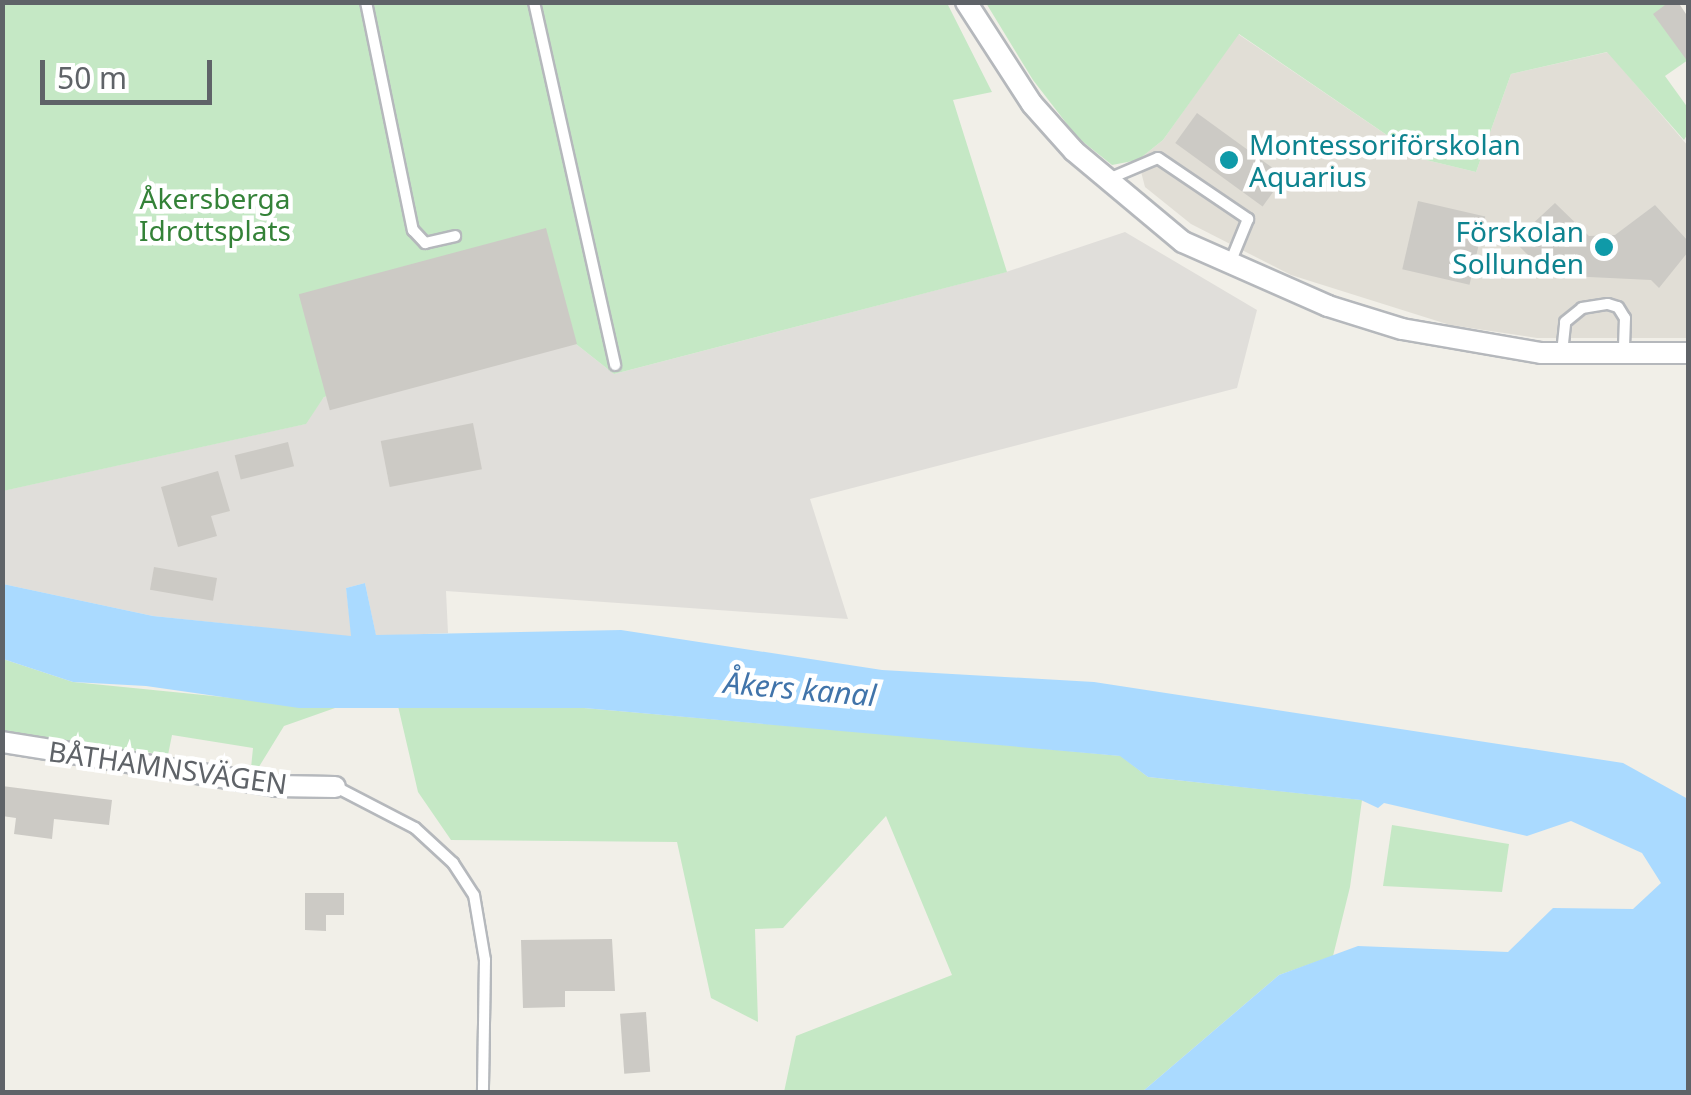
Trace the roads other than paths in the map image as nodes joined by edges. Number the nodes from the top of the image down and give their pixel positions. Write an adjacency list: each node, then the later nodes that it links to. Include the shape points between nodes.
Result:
1 (366, 2): 5 (lane, via 413,230 425,243)
2 (534, 2): 10 (lane)
3 (966, 2): 4 (street, via 1032,104)
4 (1105, 180): 6 (street, via 1183,242); 6 (lane, via 1158,158 1248,219)
5 (455, 236)
6 (1230, 264): 8 (street, via 1402,329)
7 (1688, 353): 9 (street)
8 (1562, 354): 9 (street); 9 (lane, via 1565,322 1582,308 1608,304 1625,318)
9 (1624, 356)
10 (615, 365)
11 (2, 742): 12 (street, BÅTHAMNSVÄGEN, via 276,786)
12 (334, 787): 13 (lane, via 415,828 454,864 474,896 484,960)
13 (483, 1092)

